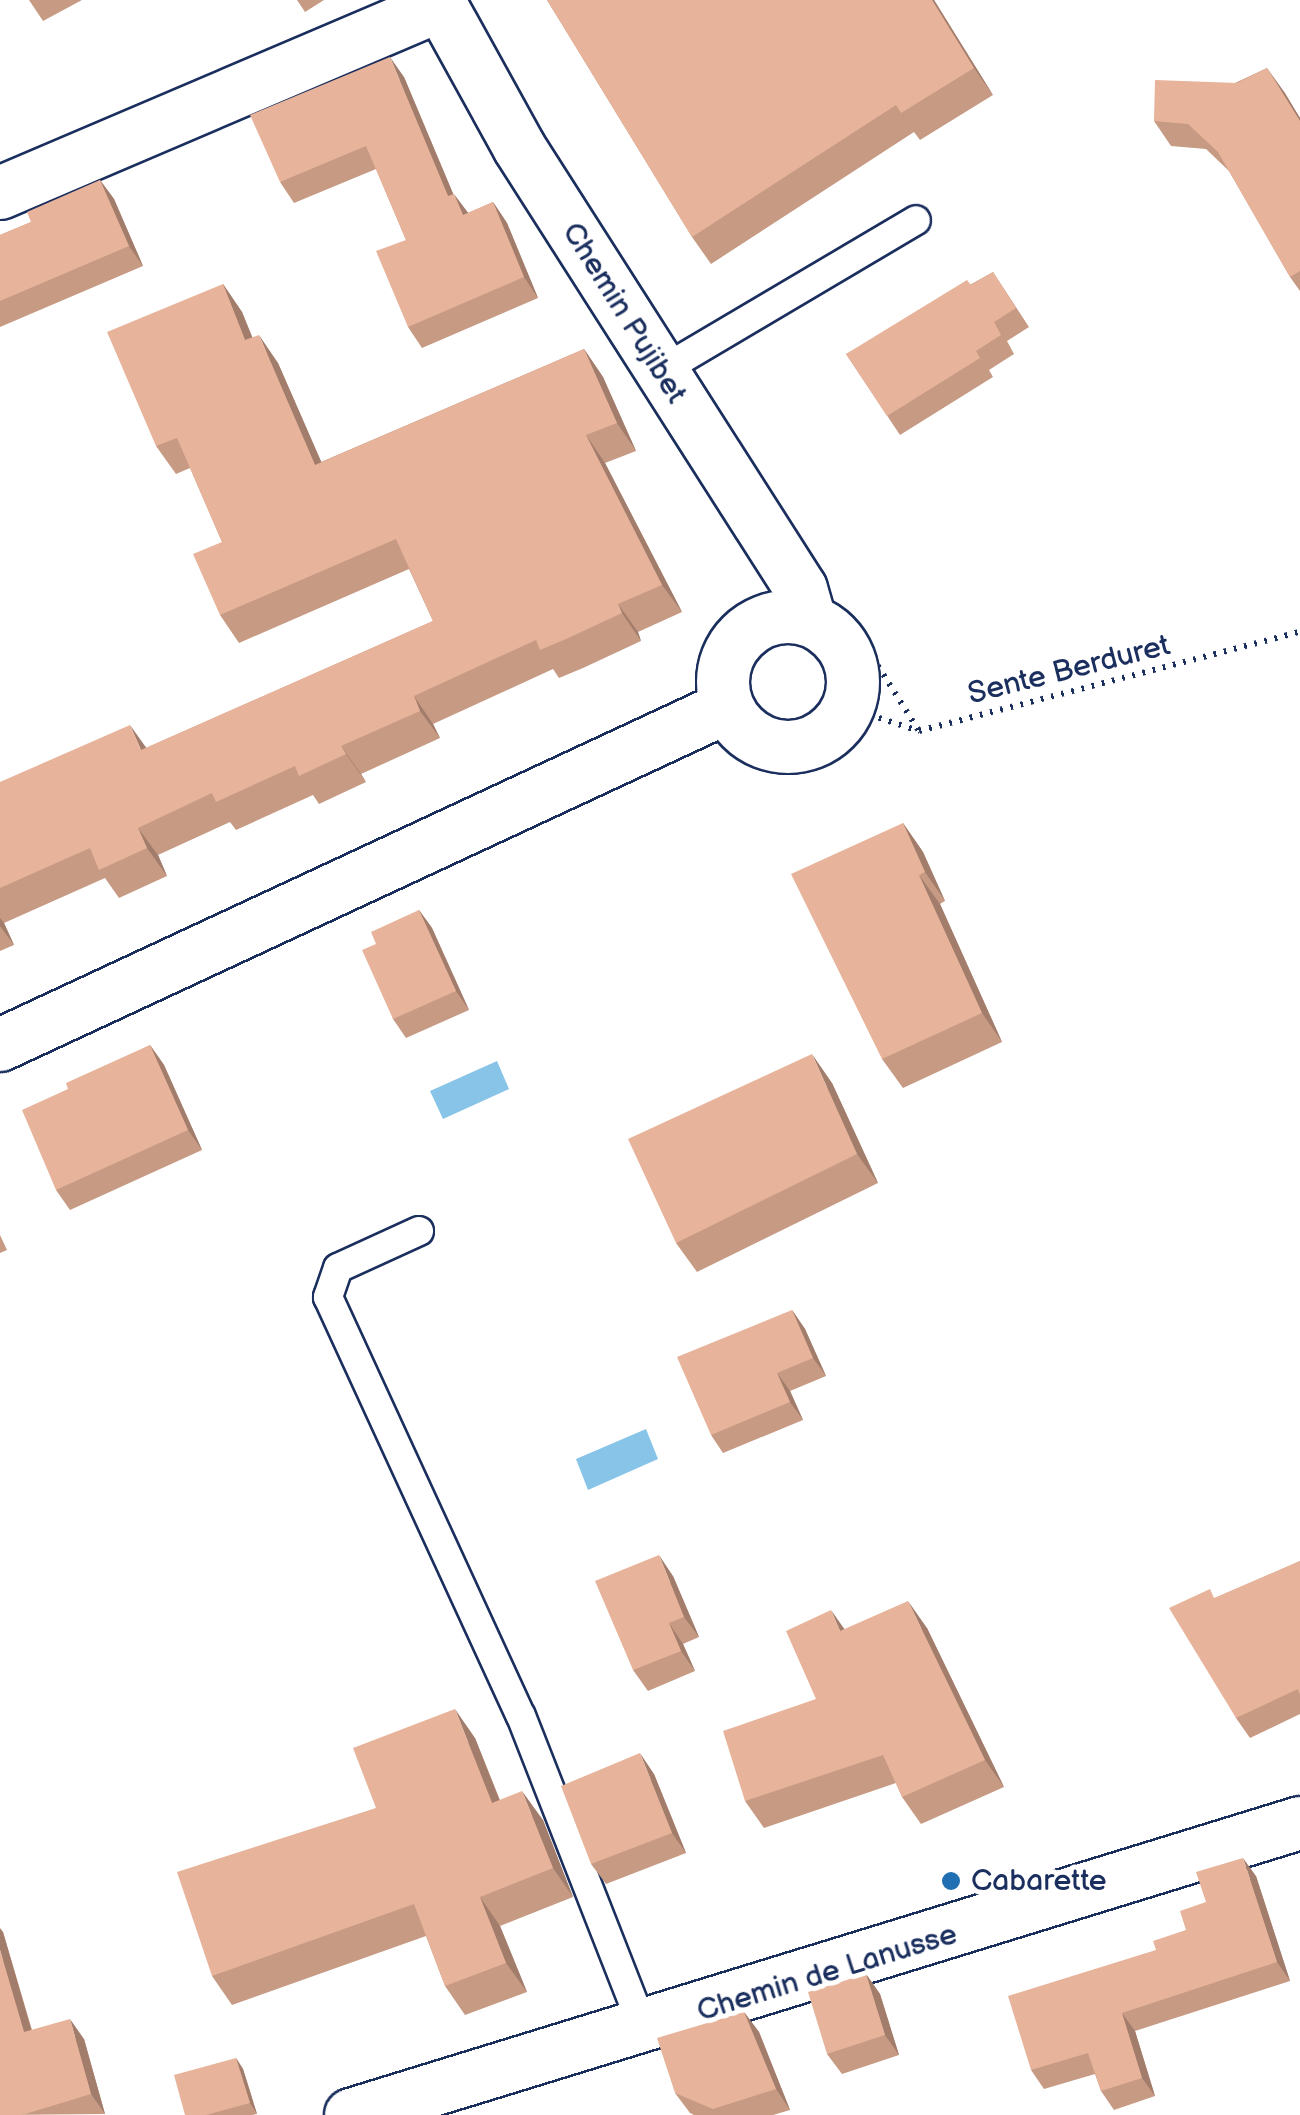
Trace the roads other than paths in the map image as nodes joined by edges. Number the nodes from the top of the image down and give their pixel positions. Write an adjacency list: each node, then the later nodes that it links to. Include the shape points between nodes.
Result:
1 (439, 2): 2 (street, Chemin Pujibet); 4 (street, Chemin Pujibet, via 519,147)
2 (0, 192)
3 (916, 220): 4 (lane)
4 (661, 371): 5 (street, Chemin Pujibet, via 801,589)
5 (810, 620): 6 (street, via 768,619 748,629 724,664); 6 (street, Chemin Pujibet, via 829,630 852,665 850,708 837,726 799,747 756,739)
6 (728, 708): 7 (street)
7 (0, 1045)
8 (419, 1231): 10 (lane, via 338,1268 328,1297 521,1716)
9 (1300, 1824): 10 (street, Chemin de Lanusse)
10 (644, 2028): 11 (street, Chemin de Lanusse)
11 (351, 2115)

